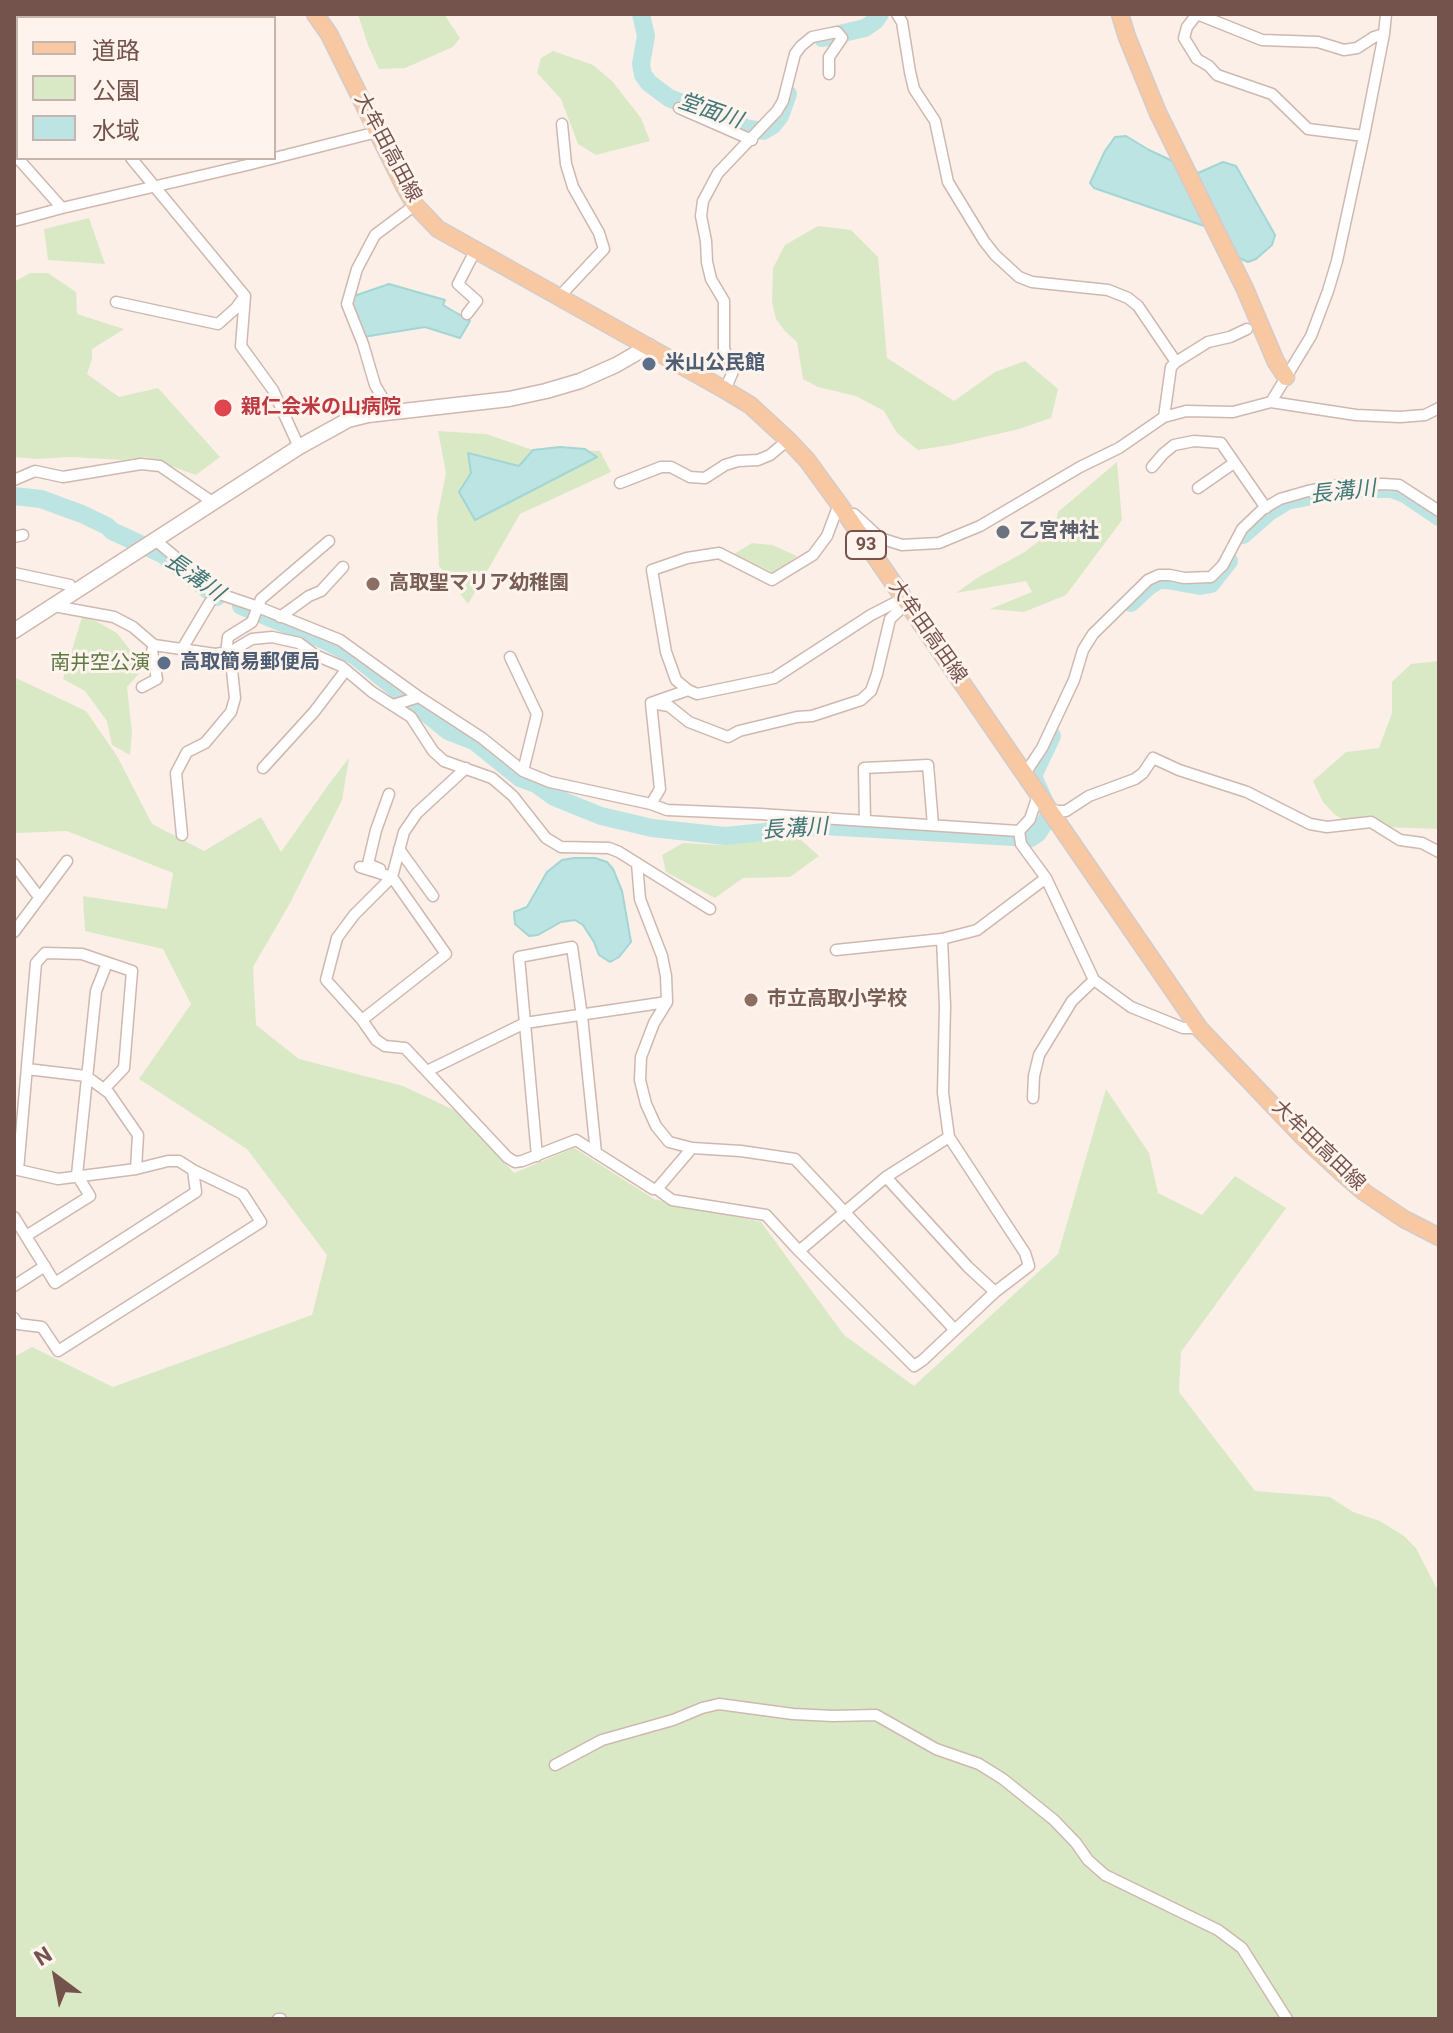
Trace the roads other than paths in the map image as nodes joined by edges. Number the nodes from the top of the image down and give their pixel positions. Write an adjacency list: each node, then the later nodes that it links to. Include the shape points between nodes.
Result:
1 (315, 14): 10 (main road, 大牟田高田線 / 93)
2 (897, 14): 28 (street, via 914,89 935,121 948,182 984,241 1019,277 1108,290 1128,298)
3 (1120, 14): 29 (main road, via 1158,113)
4 (1197, 14): 6 (street, via 1262,40 1318,42 1344,50); 11 (street, via 1184,38 1197,59 1217,75 1272,94 1308,129)
5 (1386, 14): 6 (street)
6 (1384, 34): 11 (street)
7 (829, 74): 12 (street, via 829,57 842,38 837,32 812,37 801,46 783,101)
8 (679, 108): 12 (street)
9 (562, 124): 23 (street, via 573,187 604,249)
10 (377, 132): 13 (street); 18 (main road, 大牟田高田線 / 93)
11 (1364, 136): 29 (street, via 1328,291 1311,336)
12 (752, 140): 30 (street, via 718,173 701,216 711,279 724,301 724,349 734,369)
13 (276, 155)
14 (19, 160): 19 (street)
15 (133, 160): 17 (street)
16 (244, 162): 17 (street)
17 (154, 185): 19 (street); 22 (street)
18 (415, 205): 21 (main road, 大牟田高田線 / 93, via 438,229); 33 (street, via 375,235 347,304 375,385)
19 (62, 208): 20 (street)
20 (14, 221)
21 (475, 251): 23 (main road, 大牟田高田線 / 93); 25 (street, via 458,284 477,301)
22 (245, 296): 24 (street, via 218,324); 36 (street, via 241,346 273,390)
23 (559, 297): 27 (main road, 大牟田高田線 / 93)
24 (116, 302)
25 (467, 314)
26 (1247, 329): 28 (street, via 1208,342)
27 (649, 346): 30 (main road, 大牟田高田線 / 93); 33 (street, via 580,381 546,391)
28 (1176, 362): 34 (street)
29 (1286, 377): 31 (street)
30 (725, 390): 35 (main road, 大牟田高田線 / 93)
31 (1271, 402): 32 (street, via 1400,417); 34 (street, via 1233,412 1186,411)
32 (1439, 408)
33 (391, 412): 36 (street, via 348,420)
34 (1164, 417): 43 (street, via 980,526 939,543 902,545 880,538 844,501)
35 (788, 440): 40 (street, via 770,455 725,465 705,478 661,467); 43 (main road, 大牟田高田線 / 93)
36 (299, 447): 42 (street)
37 (1234, 463): 38 (street, via 1221,443 1194,441 1174,445); 41 (street); 44 (street)
38 (1152, 467)
39 (14, 480): 42 (street, via 35,471 63,477 141,464 160,466)
40 (620, 483)
41 (1198, 488)
42 (214, 503): 46 (street)
43 (839, 504): 51 (main road, 大牟田高田線 / 93); 63 (street, via 813,555 772,580 719,553 652,570 666,652 676,680)
44 (1266, 508): 45 (street, via 1308,491 1383,484 1399,485); 70 (street, via 1242,529 1211,577 1159,575 1148,580 1093,634 1042,748)
45 (1439, 511)
46 (155, 540): 53 (street); 54 (street, via 220,594)
47 (329, 541): 54 (street)
48 (343, 567): 55 (street, via 321,591)
49 (14, 573): 50 (street)
50 (70, 585)
51 (905, 600): 63 (street, via 871,615 774,678 697,694); 65 (street, via 890,619 871,691 861,700 728,737 689,722 669,706); 70 (main road, 大牟田高田線 / 93)
52 (210, 602): 58 (street)
53 (54, 606): 56 (street); 57 (street, via 114,617)
54 (258, 607): 55 (street); 59 (street, via 252,622 228,637)
55 (280, 617): 64 (street, via 340,640)
56 (14, 631)
57 (154, 645): 58 (street); 62 (street, via 157,679)
58 (182, 649): 59 (street)
59 (228, 652): 61 (street, via 252,639 279,638 299,643); 77 (street, via 235,698 231,712 205,743 187,752 176,773)
60 (510, 657): 69 (street, via 537,714)
61 (346, 670): 66 (street); 67 (street)
62 (142, 687)
63 (688, 690): 65 (street)
64 (419, 697): 66 (street); 69 (street)
65 (651, 703): 73 (street, via 660,789)
66 (393, 705): 68 (street, via 411,717 444,761)
67 (263, 768)
68 (466, 768): 78 (street, via 417,813); 81 (street, via 492,778 546,838 561,847 609,848)
69 (523, 771): 73 (street)
70 (1024, 775): 72 (main road, 大牟田高田線 / 93)
71 (389, 794): 84 (street, via 368,864)
72 (1042, 800): 76 (street); 79 (street, via 1066,811 1135,779 1153,758 1247,792 1310,824 1371,822 1400,840); 99 (main road, 大牟田高田線 / 93)
73 (651, 804): 74 (street, via 667,810)
74 (865, 821): 75 (street); 75 (street, via 864,768 928,765)
75 (933, 825): 76 (street)
76 (1019, 831): 86 (street, via 1021,844)
77 (182, 835)
78 (399, 849): 84 (street); 87 (street)
79 (1439, 852)
80 (67, 861): 88 (street)
81 (637, 863): 89 (street); 95 (street, via 640,899 662,956)
82 (14, 864): 85 (street)
83 (360, 867): 84 (street)
84 (392, 876): 97 (street, via 337,938 326,980); 97 (street, via 446,954)
85 (18, 878): 88 (street)
86 (1046, 878): 91 (street, via 977,930); 94 (street)
87 (433, 896)
88 (39, 897): 90 (street)
89 (710, 909)
90 (14, 932)
91 (942, 939): 92 (street); 106 (street, via 943,1093)
92 (836, 950)
93 (107, 963): 101 (street, via 82,954 45,953 36,963); 103 (street, via 96,991); 104 (street, via 132,971 124,1068)
94 (1094, 980): 99 (street, via 1131,1007 1183,1028); 105 (street, via 1072,1001 1039,1055)
95 (667, 1002): 96 (street); 107 (street, via 641,1057 640,1080 656,1126 669,1142)
96 (582, 1016): 98 (street); 98 (street, via 572,947 519,957); 108 (street)
97 (362, 1020): 102 (street, via 376,1040 405,1048)
98 (525, 1023): 102 (street); 109 (street)
99 (1199, 1028): 119 (main road, 大牟田高田線 / 93, via 1342,1173 1372,1198)
100 (14, 1060): 101 (street)
101 (27, 1065): 103 (street); 111 (street)
102 (427, 1071): 109 (street, via 507,1157 515,1162)
103 (86, 1076): 104 (street); 113 (street)
104 (104, 1089): 110 (street, via 138,1135)
105 (1033, 1098)
106 (949, 1137): 114 (street); 123 (street, via 1029,1266)
107 (692, 1148): 115 (street); 116 (street, via 795,1159)
108 (596, 1153): 109 (street, via 576,1140); 115 (street)
109 (537, 1156)
110 (136, 1169): 112 (street, via 179,1161); 113 (street)
111 (16, 1170): 113 (street, via 58,1179)
112 (193, 1170): 121 (street, via 196,1192 55,1283); 124 (street, via 243,1194 261,1222 58,1351 42,1327 18,1324)
113 (77, 1175): 118 (street, via 90,1196)
114 (886, 1177): 116 (street); 123 (street)
115 (657, 1189): 120 (street, via 672,1200 766,1215)
116 (845, 1212): 120 (street); 125 (street)
117 (14, 1217): 118 (street)
118 (26, 1236): 121 (street)
119 (1439, 1237)
120 (799, 1251): 125 (street, via 914,1366)
121 (45, 1266): 122 (street)
122 (14, 1286)
123 (995, 1292): 125 (street)
124 (14, 1318)
125 (954, 1329)
126 (555, 1765): 127 (street, via 602,1740 719,1704 793,1714 876,1715 1003,1779 1054,1820 1105,1875 1218,1930 1242,1948)
127 (1287, 2019)

